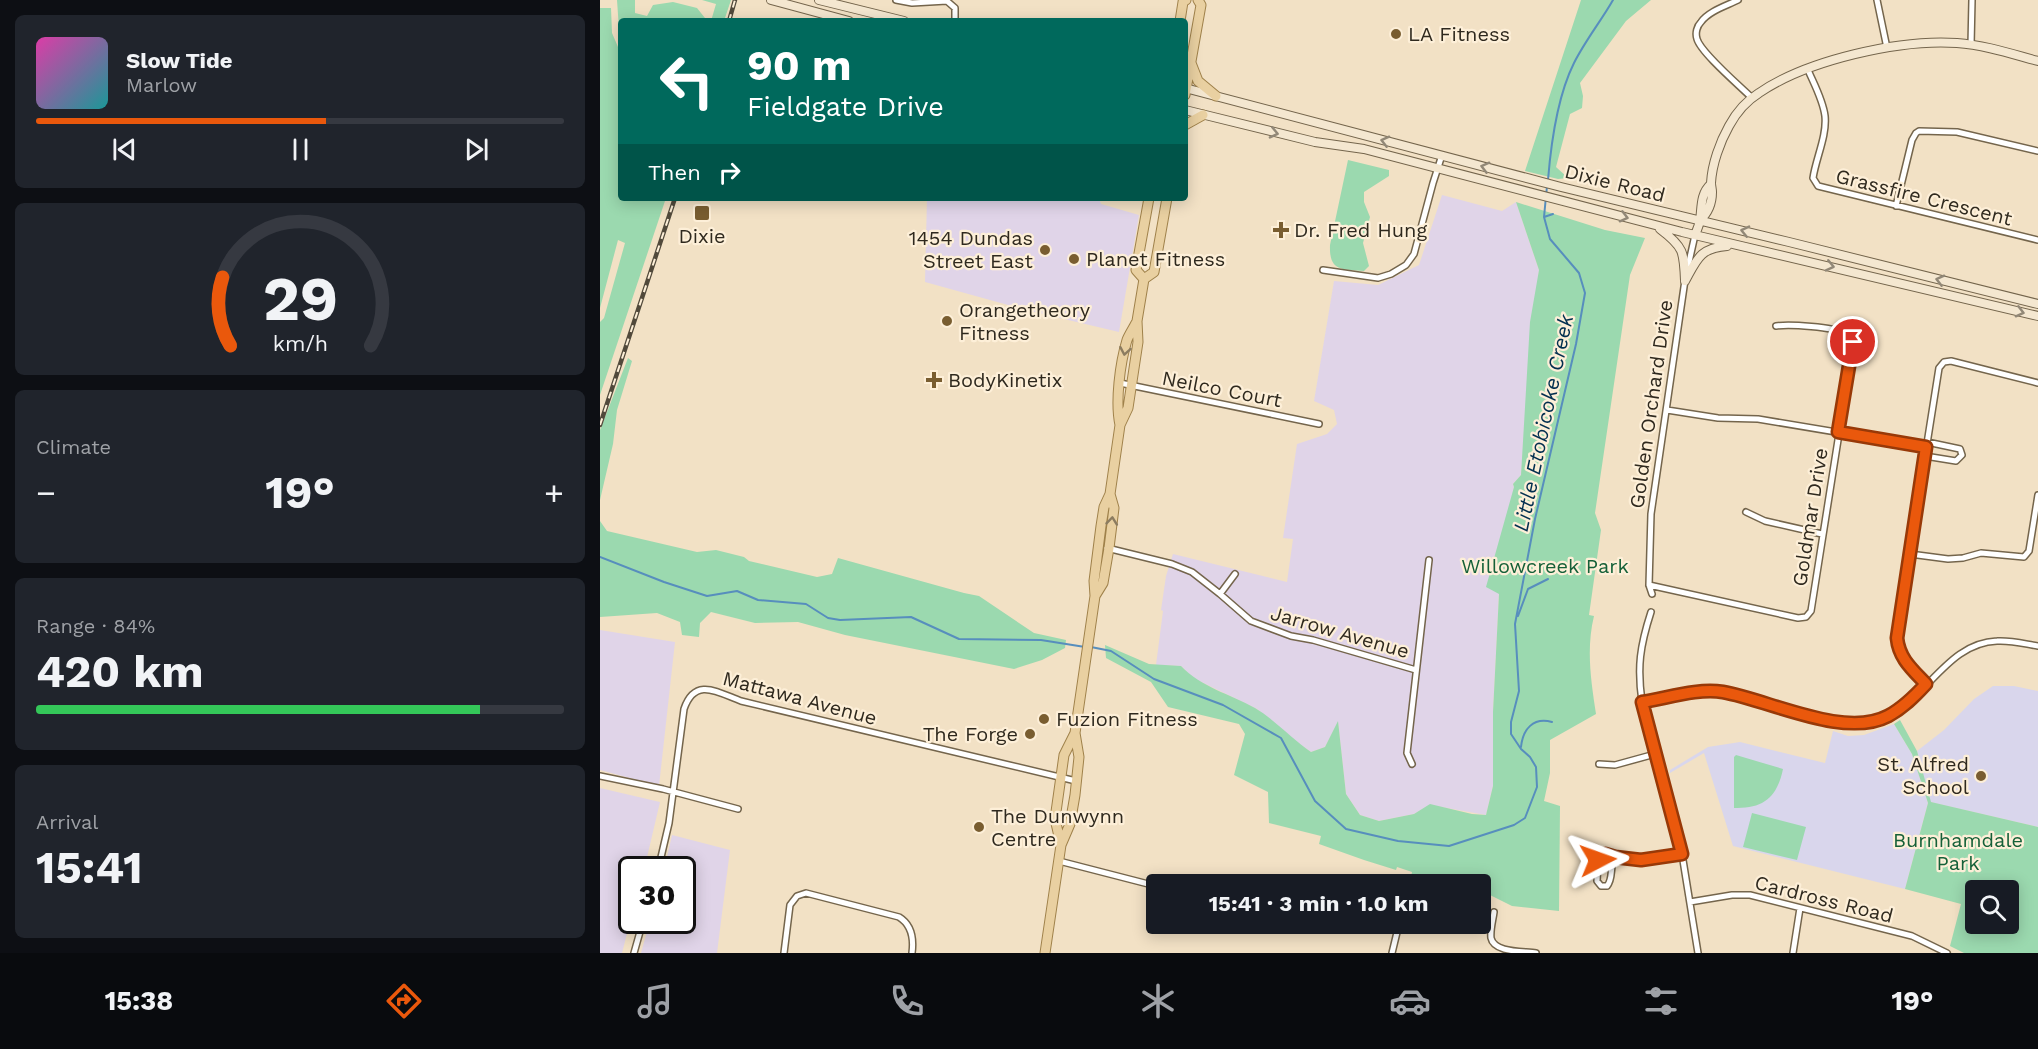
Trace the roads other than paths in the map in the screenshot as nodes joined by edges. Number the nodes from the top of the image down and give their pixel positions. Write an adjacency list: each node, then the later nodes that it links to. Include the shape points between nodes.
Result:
1 (771, 0): 9 (main road)
2 (819, 0): 10 (main road)
3 (896, 0): 11 (street, via 947,2 955,8)
4 (1186, 0): 12 (main road)
5 (1198, 0): 16 (main road, via 1201,5)
6 (1738, 0): 21 (street, via 1707,15 1699,23 1697,41)
7 (1877, 0): 14 (street)
8 (1972, 0): 13 (street)
9 (838, 18)
10 (892, 18)
11 (955, 18)
12 (1180, 18)
13 (1971, 45): 14 (main road, Golden Orchard Drive, via 1924,43); 15 (main road, Golden Orchard Drive)
14 (1887, 48): 17 (main road, Golden Orchard Drive)
15 (2038, 61)
16 (1191, 62): 18 (main road); 20 (main road, via 1198,81)
17 (1808, 70): 21 (main road, Golden Orchard Drive); 30 (street, Grassfire Crescent, via 1825,116 1814,182 1823,188)
18 (1188, 76)
19 (1188, 91): 20 (main road, Dixie Road)
20 (1216, 96): 26 (main road, Dixie Road, one-way to 20)
21 (1752, 98): 31 (main road, Golden Orchard Drive, via 1739,110 1721,144 1707,214)
22 (1188, 111): 23 (main road, Dixie Road)
23 (1203, 115): 24 (main road); 27 (main road, Dixie Road, one-way to 27, via 1315,142 1365,149)
24 (1188, 123)
25 (2038, 151): 30 (street, via 1958,132 1919,131 1912,140)
26 (1442, 155): 27 (street); 31 (main road, Dixie Road, one-way to 26)
27 (1437, 169): 32 (main road, Dixie Road, one-way to 32); 36 (street, via 1414,254 1406,265 1378,278)
28 (1148, 201): 37 (main road, via 1136,270)
29 (1166, 201): 37 (main road, via 1154,272)
30 (1896, 206): 34 (street, Grassfire Crescent)
31 (1700, 220): 33 (main road, Golden Orchard Drive); 39 (main road, Dixie Road, one-way to 31)
32 (1654, 225): 33 (main road, Dixie Road); 38 (main road, via 1679,246 1684,257)
33 (1695, 235): 35 (main road, Dixie Road); 38 (street, Golden Orchard Drive)
34 (2038, 240)
35 (1736, 245): 38 (main road, via 1706,250); 40 (main road, Dixie Road, one-way to 40)
36 (1323, 270)
37 (1144, 279): 41 (main road)
38 (1685, 281): 46 (street, Golden Orchard Drive)
39 (2038, 304)
40 (2038, 316)
41 (1137, 321): 43 (main road, one-way to 43, via 1127,339); 45 (main road)
42 (1776, 326): 49 (street, Goldmar Drive, via 1842,332 1852,339)
43 (1120, 383): 45 (street, Neilco Court); 48 (main road)
44 (2038, 383): 50 (street, via 1944,362 1939,368)
45 (1131, 386): 47 (street, Neilco Court); 48 (main road, via 1128,408)
46 (1667, 410): 49 (street); 61 (street, Golden Orchard Drive, via 1651,514)
47 (1319, 424)
48 (1120, 425): 52 (main road)
49 (1838, 432): 50 (street); 55 (street, Goldmar Drive)
50 (1927, 444): 51 (street); 51 (street, via 1955,446 1962,455 1956,461)
51 (1925, 456): 58 (street)
52 (1110, 494): 56 (main road); 57 (main road, one-way to 52, via 1114,508)
53 (2038, 495): 58 (street, via 2024,557 1981,553 1948,559)
54 (1746, 512): 55 (street)
55 (1822, 534): 61 (street, Goldmar Drive, via 1812,608 1804,618)
56 (1098, 545): 57 (street, Jarrow Avenue); 64 (main road)
57 (1109, 548): 62 (street, Jarrow Avenue, via 1179,566); 64 (main road, via 1103,583)
58 (1910, 554): 68 (street, via 1898,643 1905,662)
59 (1429, 560): 67 (street)
60 (1235, 574): 62 (street)
61 (1649, 585): 63 (street, Golden Orchard Drive)
62 (1220, 594): 67 (street, Jarrow Avenue, via 1251,621)
63 (1652, 594)
64 (1095, 596): 70 (main road)
65 (1651, 612): 69 (street, via 1638,667)
66 (2038, 646): 68 (street, via 2007,641 1981,643 1952,659)
67 (1416, 670): 72 (street, via 1407,753)
68 (1926, 684): 69 (street, via 1888,716 1860,723 1833,721 1723,692)
69 (1642, 702): 71 (street)
70 (1075, 733): 75 (main road, via 1064,755); 76 (main road, via 1079,757)
71 (1655, 754): 73 (street, via 1615,765); 80 (street)
72 (1412, 764)
73 (1599, 764)
74 (600, 776): 77 (street)
75 (1061, 778): 76 (street, Mattawa Avenue); 77 (street, Mattawa Avenue, via 741,701 708,689 697,690 687,699); 79 (main road, via 1055,819)
76 (1076, 782): 79 (main road, via 1070,824)
77 (673, 792): 78 (street); 81 (street, Mattawa Avenue)
78 (738, 809)
79 (1061, 845): 83 (main road)
80 (1682, 854): 82 (street, via 1641,860); 85 (street)
81 (661, 856)
82 (1615, 857): 82 (street, via 1599,857 1597,879 1601,886 1609,884)
83 (1059, 861): 84 (street); 93 (main road)
84 (1146, 883)
85 (1690, 902): 86 (street, Cardross Road, via 1745,894); 96 (street)
86 (1800, 908): 97 (street); 98 (street, Cardross Road, via 1912,936)
87 (1494, 912): 95 (street, via 1491,936 1495,945)
88 (639, 934): 90 (street)
89 (1397, 934): 94 (street)
90 (634, 953)
91 (784, 953): 92 (street, via 790,905 796,896 806,893 899,917 911,932)
92 (912, 953)
93 (1045, 953)
94 (1392, 953)
95 (1536, 953)
96 (1698, 953)
97 (1793, 953)
98 (1947, 953)

